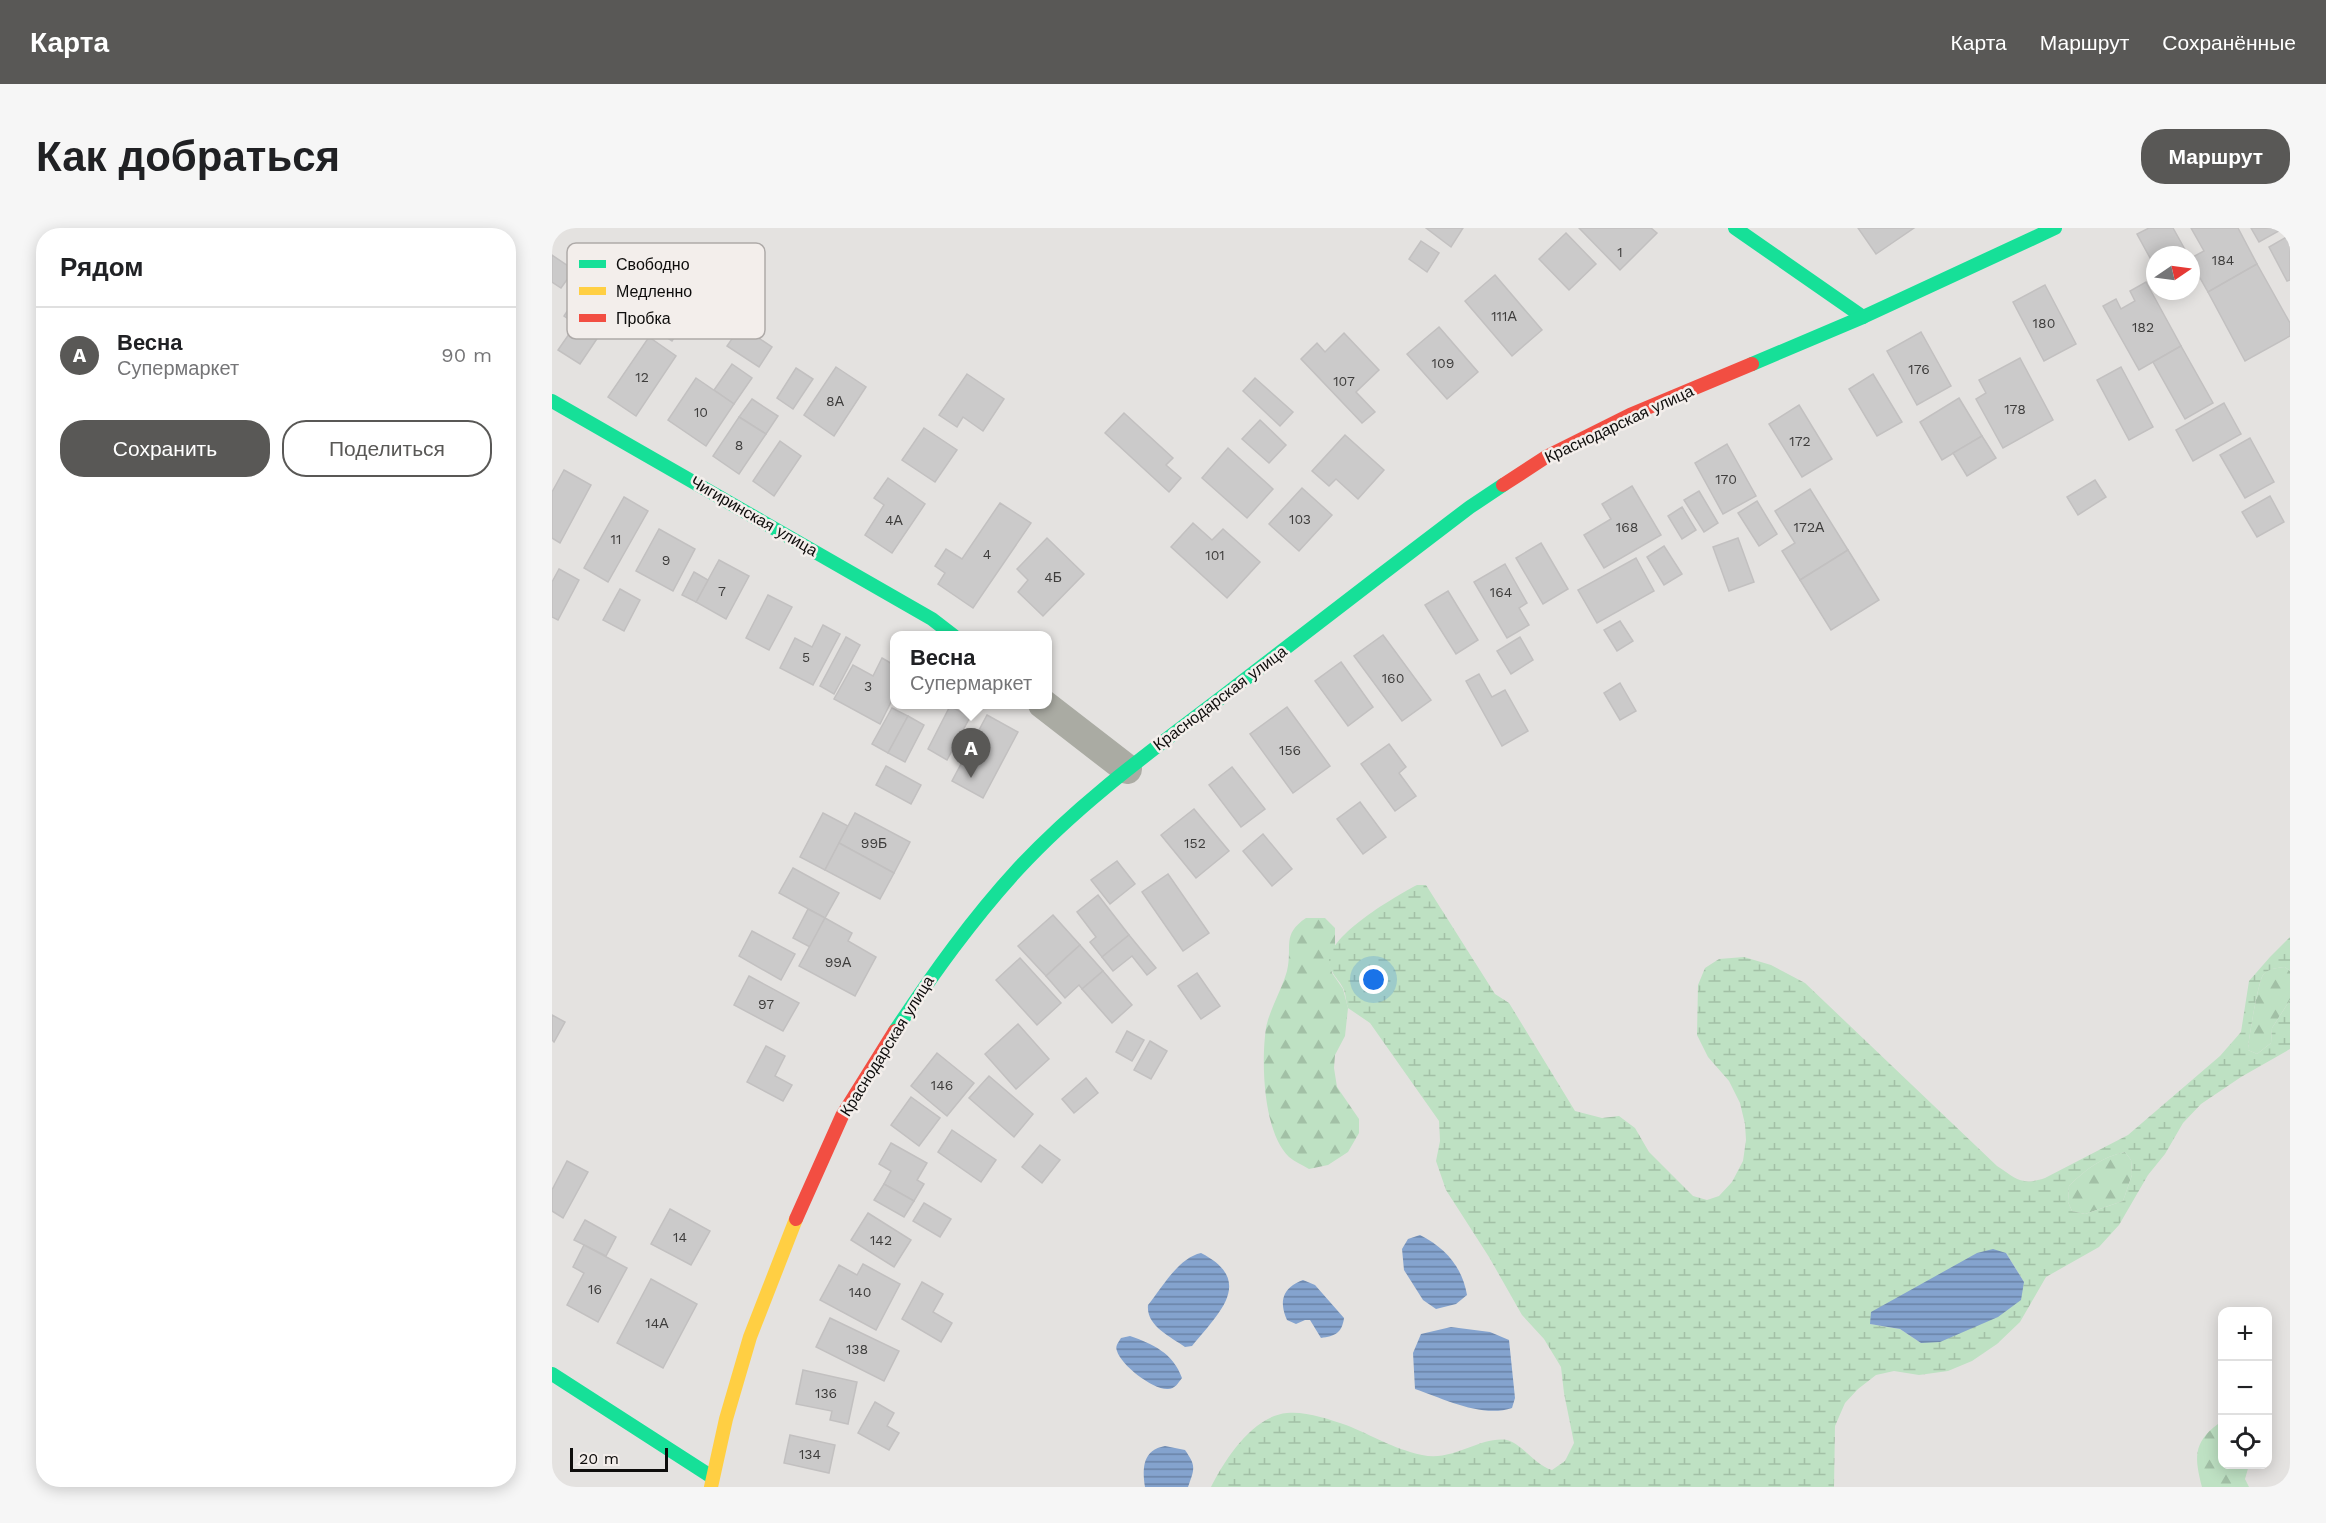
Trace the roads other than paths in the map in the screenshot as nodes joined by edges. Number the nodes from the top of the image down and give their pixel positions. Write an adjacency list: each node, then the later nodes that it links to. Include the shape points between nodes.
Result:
1 (1735, 228): 3 (street)
2 (2055, 228): 3 (street, Краснодарская улица)
3 (1863, 317): 7 (street, Краснодарская улица, via 1630,415 1525,470 1470,507)
4 (552, 401): 5 (street, Чигиринская улица, via 932,618)
5 (948, 631)
6 (1048, 709): 7 (street)
7 (1127, 769): 9 (street, Краснодарская улица, via 1065,822 980,912 889,1039 842,1116 798,1211 750,1337)
8 (552, 1374): 9 (street)
9 (712, 1482)

